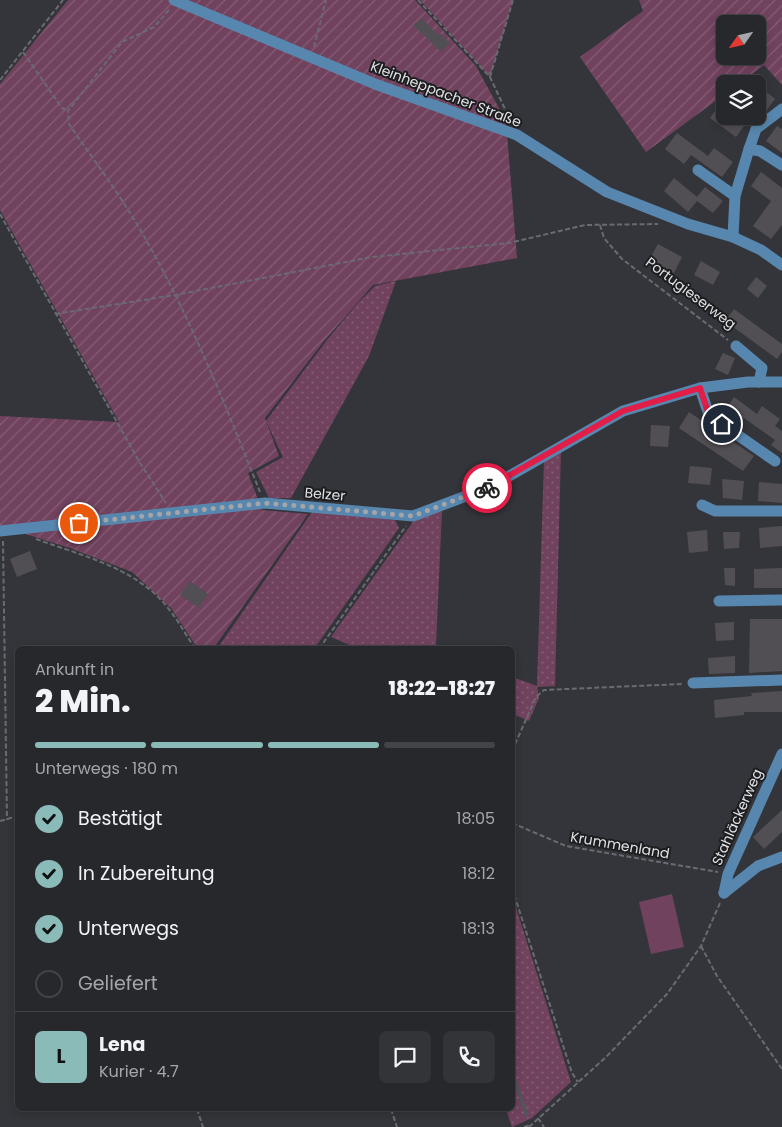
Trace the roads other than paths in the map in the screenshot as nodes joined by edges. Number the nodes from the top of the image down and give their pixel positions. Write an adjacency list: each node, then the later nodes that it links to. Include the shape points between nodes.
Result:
1 (175, 0): 7 (street, Kleinheppacher Straße, via 375,84 518,135 607,192)
2 (782, 109): 3 (street, via 756,129)
3 (749, 149): 4 (street, via 760,150); 6 (street)
4 (782, 165)
5 (698, 170): 6 (street)
6 (735, 196): 7 (street)
7 (733, 238): 8 (street, Kleinheppacher Straße, via 761,250)
8 (782, 265)
9 (736, 346): 10 (street, Portugieserweg, via 762,368)
10 (760, 382): 11 (street, Belzer); 12 (street, Belzer)
11 (782, 382)
12 (700, 388): 13 (street, via 709,415); 16 (street, Belzer, via 623,411 490,487 413,516 265,503)
13 (775, 461)
14 (702, 505): 15 (street, via 715,511)
15 (782, 511)
16 (2, 531)
17 (782, 600): 18 (street)
18 (720, 601)
19 (782, 680): 20 (street)
20 (693, 683)
21 (782, 754): 23 (street, Stahläckerweg)
22 (782, 857): 24 (street)
23 (730, 869): 24 (street); 24 (street, Stahläckerweg, via 724,894)
24 (754, 870)

